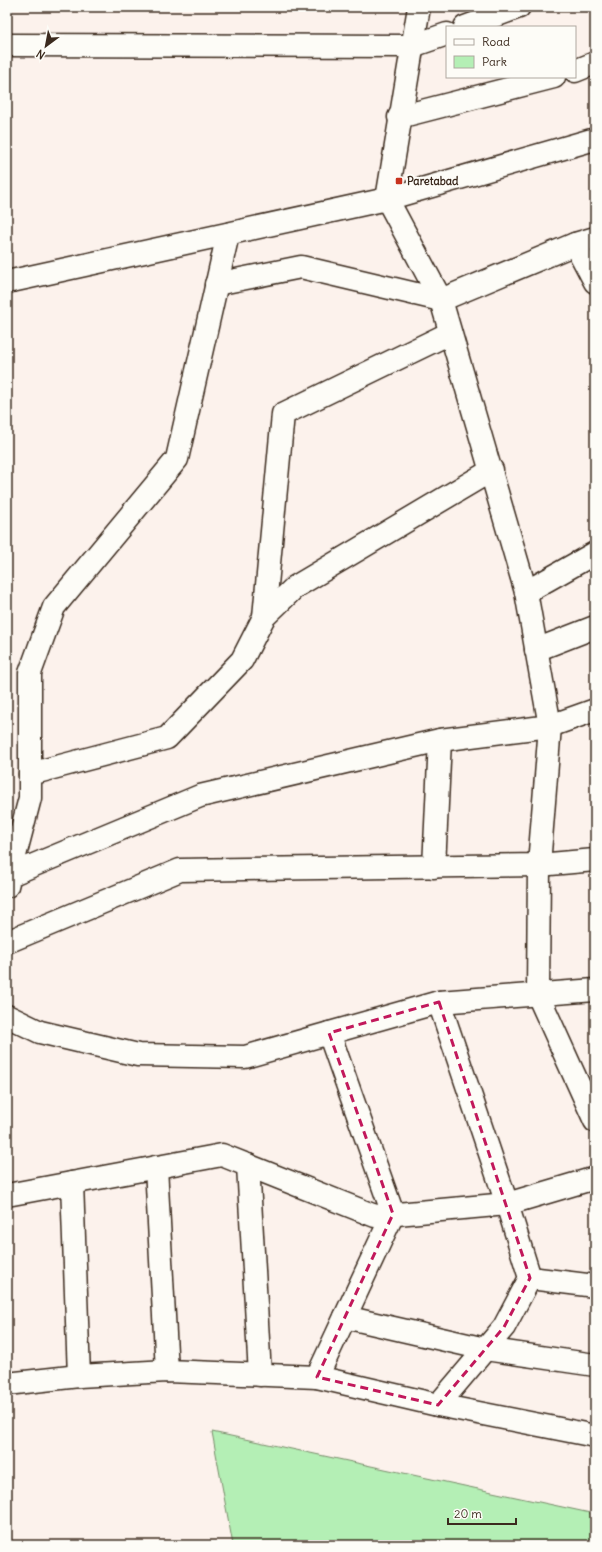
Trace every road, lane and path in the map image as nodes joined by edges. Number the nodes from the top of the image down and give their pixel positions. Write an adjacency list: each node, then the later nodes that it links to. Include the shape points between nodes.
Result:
1 (419, 7): 6 (street)
2 (519, 7): 3 (street)
3 (468, 26)
4 (446, 34): 6 (street)
5 (7, 45): 6 (street)
6 (412, 46): 10 (street)
7 (595, 63): 8 (street)
8 (576, 71)
9 (550, 78): 10 (street)
10 (399, 117): 12 (street)
11 (595, 139): 12 (street)
12 (387, 199): 13 (street); 18 (street)
13 (228, 234): 15 (street); 17 (street)
14 (585, 241): 16 (street); 18 (street)
15 (7, 282)
16 (595, 282)
17 (216, 284): 18 (street, via 301,267); 29 (street, via 177,459 54,607 30,673)
18 (441, 300): 19 (street)
19 (450, 333): 20 (street); 23 (street, via 283,414)
20 (492, 470): 22 (street); 23 (street, via 295,587)
21 (595, 553): 22 (street)
22 (526, 592): 25 (street)
23 (264, 617): 29 (street, via 242,660 167,738)
24 (595, 627): 25 (street)
25 (536, 650): 27 (street)
26 (595, 710): 27 (street)
27 (550, 726): 28 (street); 31 (street)
28 (440, 740): 32 (street); 33 (street, via 200,796)
29 (30, 774): 33 (street, via 30,798)
30 (595, 860): 31 (street)
31 (539, 865): 32 (street); 36 (street)
32 (434, 867): 34 (street, via 180,870)
33 (8, 881)
34 (7, 942)
35 (595, 990): 36 (street)
36 (538, 995): 37 (street); 40 (street)
37 (439, 1002): 39 (street); 46 (street)
38 (7, 1016): 39 (street, via 40,1032 138,1055 244,1057)
39 (329, 1033): 47 (street)
40 (595, 1121)
41 (248, 1165): 42 (street, via 222,1154); 47 (street, via 375,1216); 54 (street)
42 (156, 1167): 44 (street); 53 (street)
43 (595, 1178): 46 (street)
44 (72, 1183): 45 (street); 55 (street)
45 (7, 1195)
46 (507, 1204): 47 (street); 48 (street)
47 (393, 1214): 50 (street)
48 (530, 1278): 49 (street); 51 (street, via 504,1327)
49 (595, 1286)
50 (345, 1318): 51 (street); 56 (street)
51 (485, 1349): 52 (street); 58 (street)
52 (595, 1365)
53 (167, 1371): 54 (street); 55 (street)
54 (260, 1375): 56 (street)
55 (79, 1376): 57 (street)
56 (317, 1377): 58 (street)
57 (7, 1384)
58 (438, 1405): 59 (street)
59 (595, 1436)

